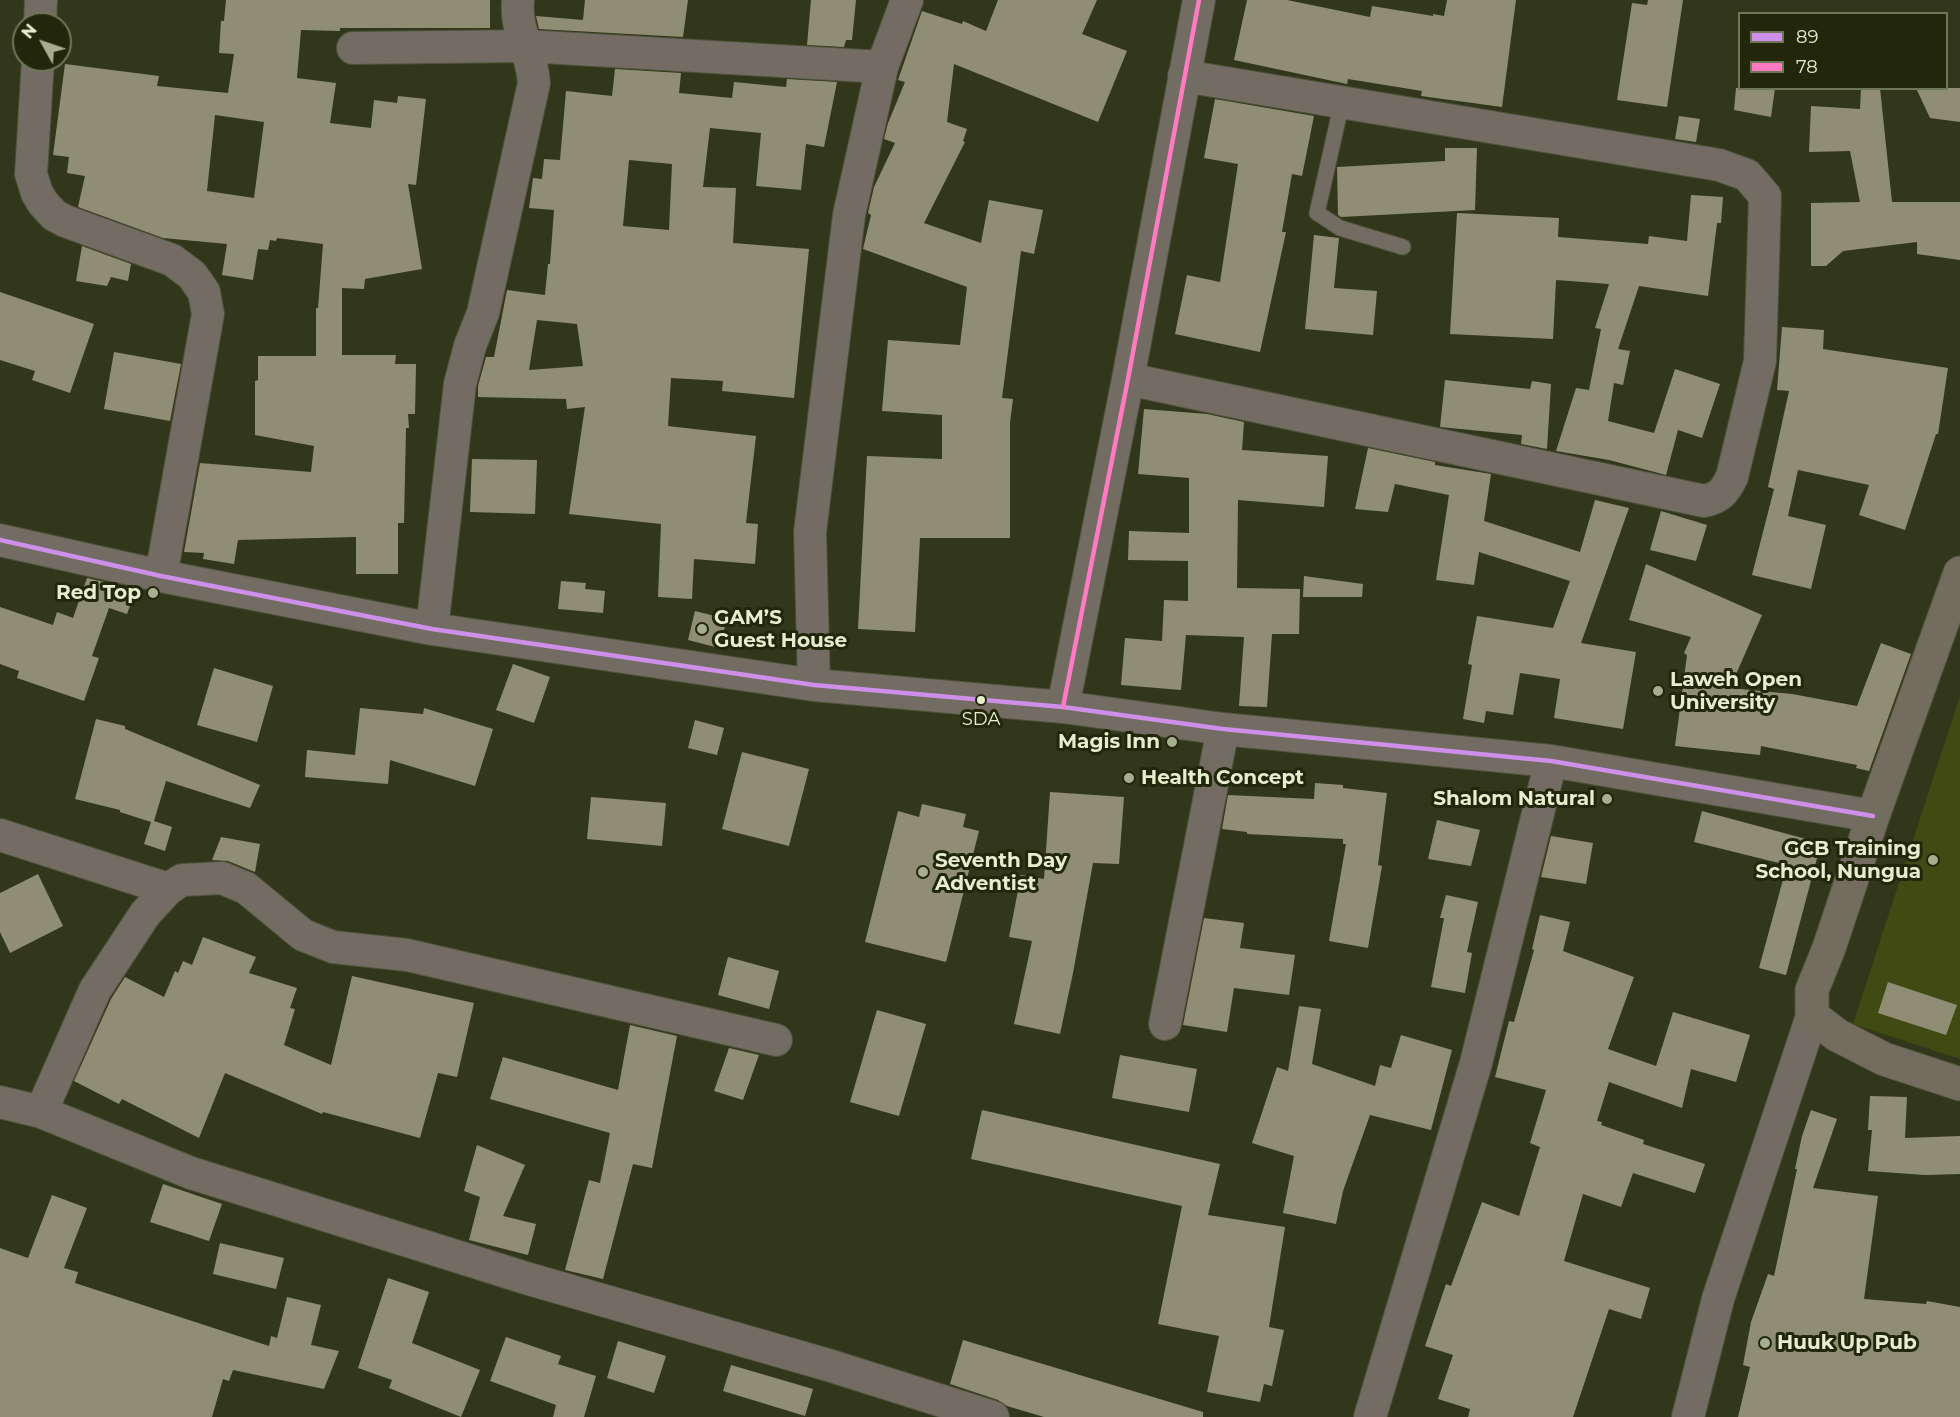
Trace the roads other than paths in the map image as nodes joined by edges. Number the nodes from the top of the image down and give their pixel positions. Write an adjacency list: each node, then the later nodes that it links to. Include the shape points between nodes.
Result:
1 (518, 0): 4 (street, via 516,17)
2 (907, 0): 6 (street)
3 (1199, 0): 8 (street)
4 (526, 46): 5 (street); 6 (street); 15 (street, via 534,82 483,313 460,384)
5 (353, 48)
6 (882, 67): 16 (street, via 849,215 810,532)
7 (37, 72): 14 (street, via 31,174 43,203 65,221 172,260 192,275 204,292 208,314)
8 (1184, 76): 9 (street); 11 (street)
9 (1342, 102): 10 (lane, via 1317,213 1340,228); 11 (street, via 1719,165 1747,175 1765,196 1760,361 1732,477 1724,492 1704,501)
10 (1403, 248)
11 (1128, 379): 17 (street)
12 (0, 540): 14 (street)
13 (1960, 573): 20 (street)
14 (160, 576): 15 (street)
15 (432, 629): 16 (street)
16 (814, 685): 17 (street)
17 (1063, 706): 18 (street)
18 (1223, 729): 19 (street); 24 (street)
19 (1551, 761): 20 (street); 30 (street, via 1476,1063)
20 (1873, 816): 23 (street, via 1812,990)
21 (0, 835): 22 (street)
22 (168, 889): 25 (street, via 182,880 222,878 246,888 303,935 333,947 407,955); 28 (street, via 145,914 95,990)
23 (1812, 1016): 26 (street, via 1837,1035 1884,1059); 31 (street, via 1718,1299)
24 (1165, 1024)
25 (776, 1040)
26 (1960, 1084)
27 (0, 1102): 28 (street)
28 (41, 1112): 29 (street, via 192,1173)
29 (993, 1417)
30 (1370, 1417)
31 (1688, 1417)

